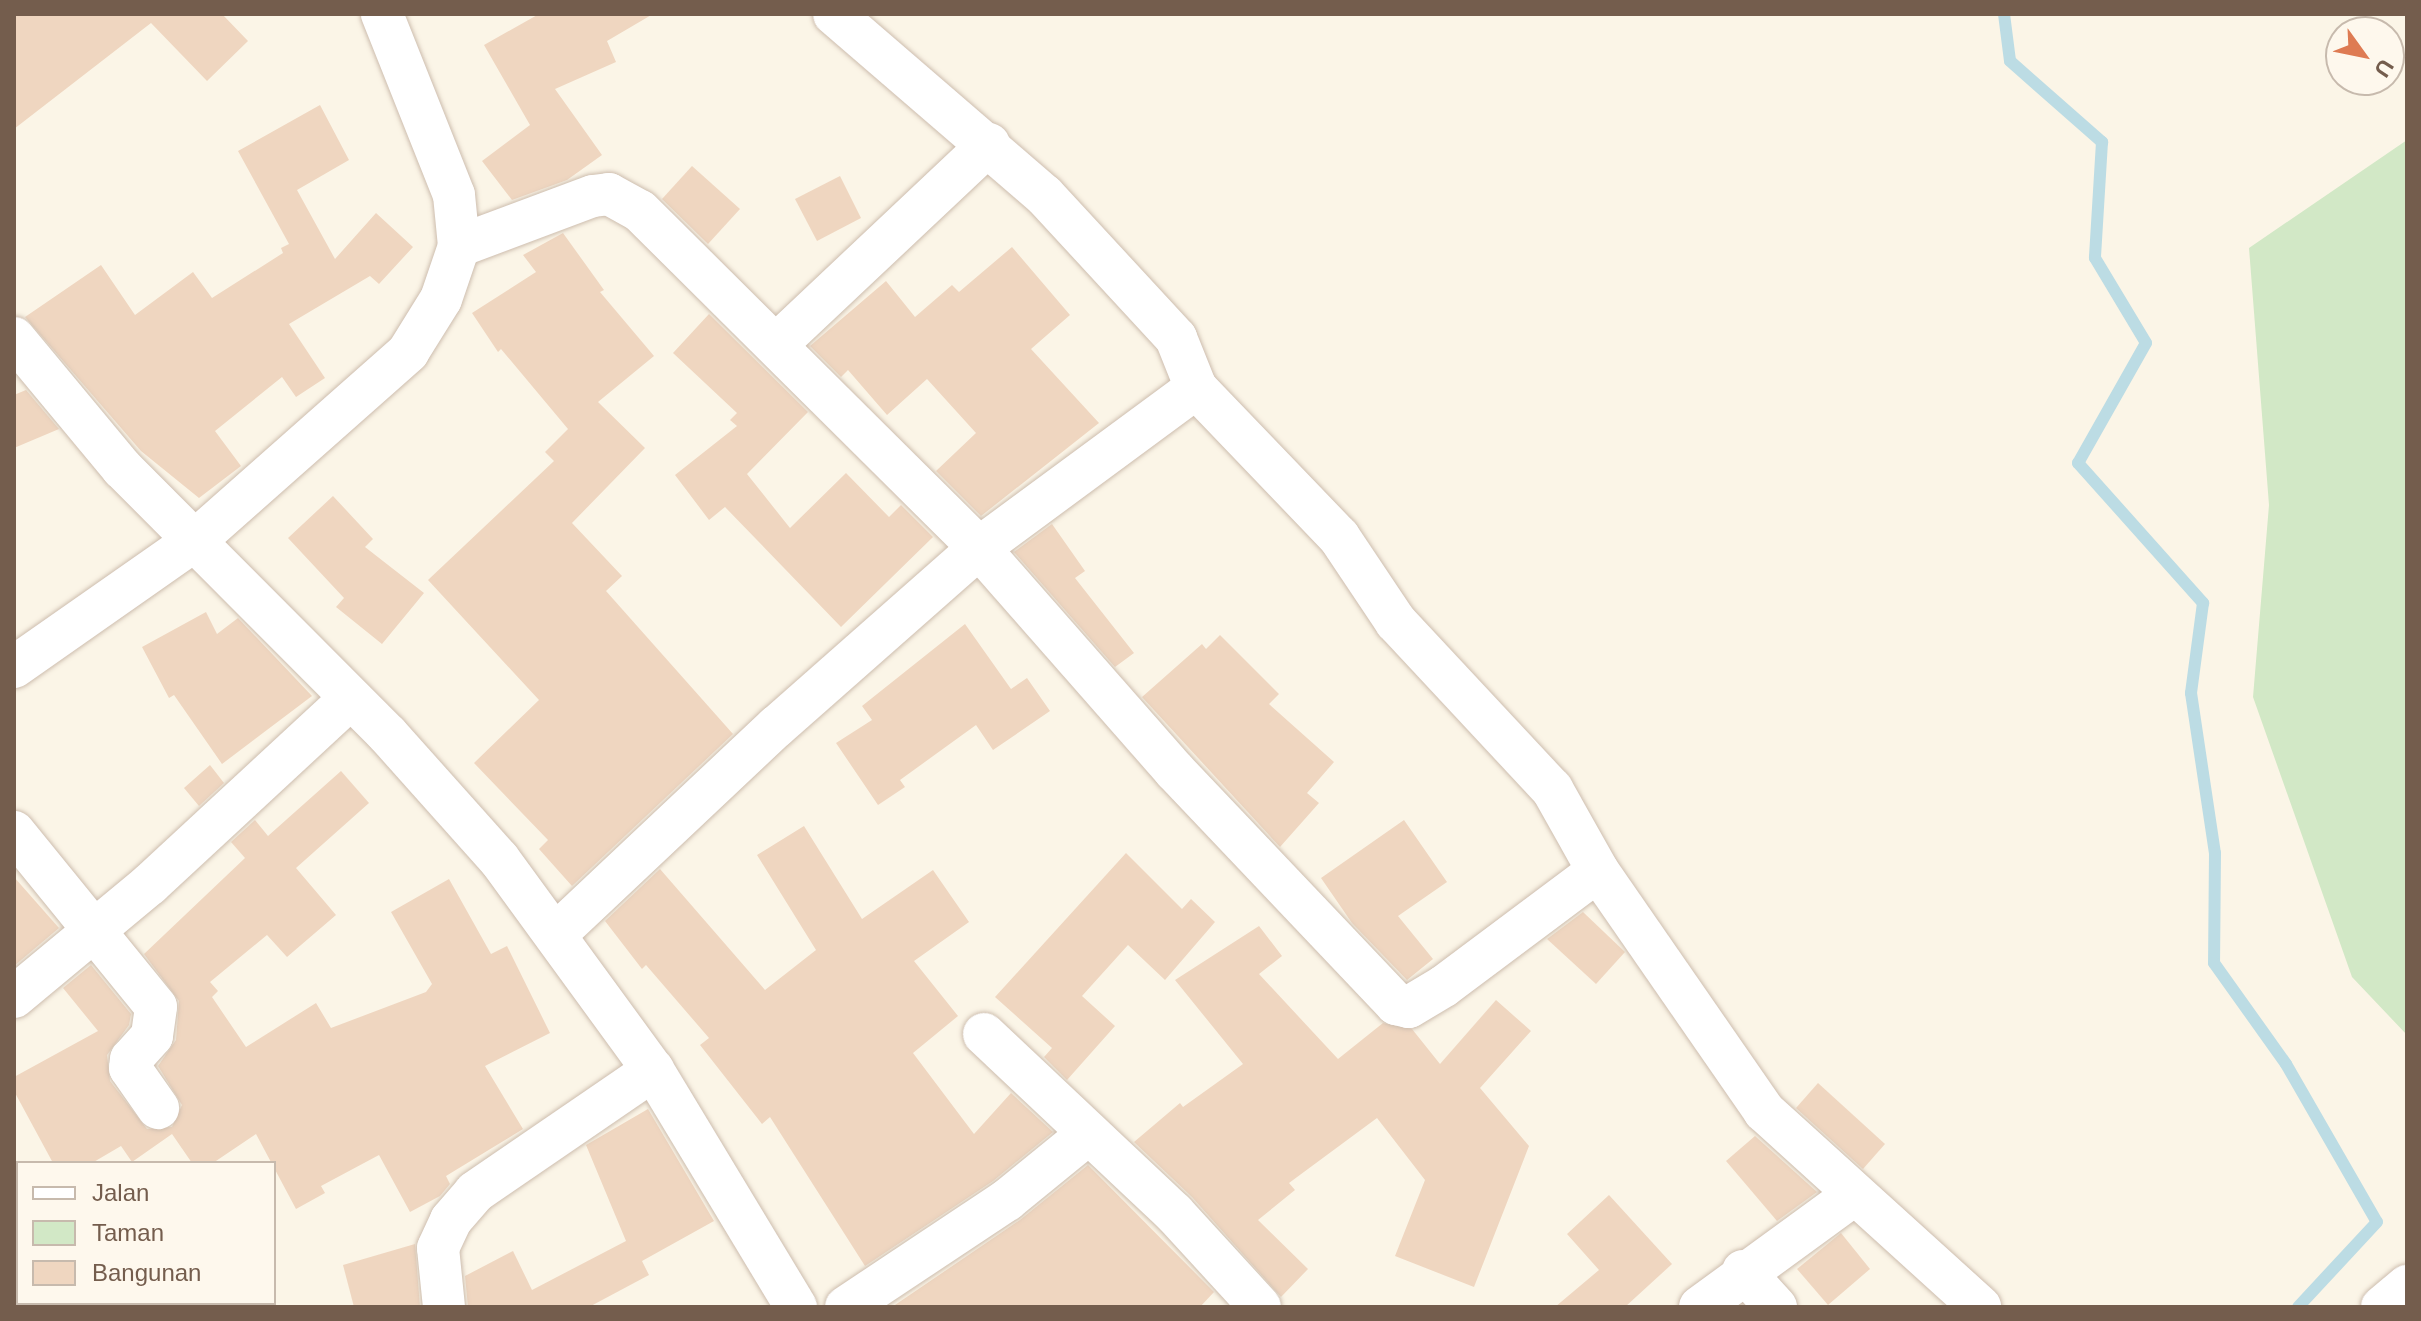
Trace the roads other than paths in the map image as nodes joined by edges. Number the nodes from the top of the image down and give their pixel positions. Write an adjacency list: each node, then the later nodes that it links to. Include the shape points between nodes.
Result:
1 (382, 14): 4 (street, via 454,195)
2 (834, 14): 3 (street)
3 (989, 144): 6 (street); 7 (street, via 1143,298 1176,338)
4 (459, 246): 6 (street, via 609,194 640,211); 8 (street, via 441,299 408,352)
5 (14, 338): 8 (street, via 122,468)
6 (778, 343): 9 (street)
7 (1196, 388): 9 (street); 13 (street, via 1339,537 1396,622 1552,789)
8 (197, 539): 10 (street); 11 (street)
9 (979, 548): 13 (street, via 1174,770 1396,1004 1409,1007 1444,986); 15 (street, via 777,726)
10 (14, 667)
11 (350, 699): 14 (street, via 150,884); 15 (street, via 499,859)
12 (14, 832): 14 (street)
13 (1598, 871): 21 (street, via 1764,1111)
14 (95, 926): 16 (street); 19 (street, via 156,1007 152,1036 131,1059 130,1068)
15 (556, 934): 18 (street)
16 (14, 997)
17 (984, 1034): 20 (street)
18 (653, 1070): 24 (street, via 475,1192 451,1220 438,1248); 25 (street)
19 (158, 1108)
20 (1088, 1134): 26 (street, via 1007,1200); 27 (street, via 1174,1213)
21 (1852, 1196): 22 (street); 30 (street)
22 (1743, 1271): 28 (street); 29 (street)
23 (2407, 1286): 31 (street)
24 (444, 1307)
25 (796, 1307)
26 (846, 1307)
27 (1260, 1307)
28 (1700, 1307)
29 (1776, 1307)
30 (1980, 1307)
31 (2382, 1307)

